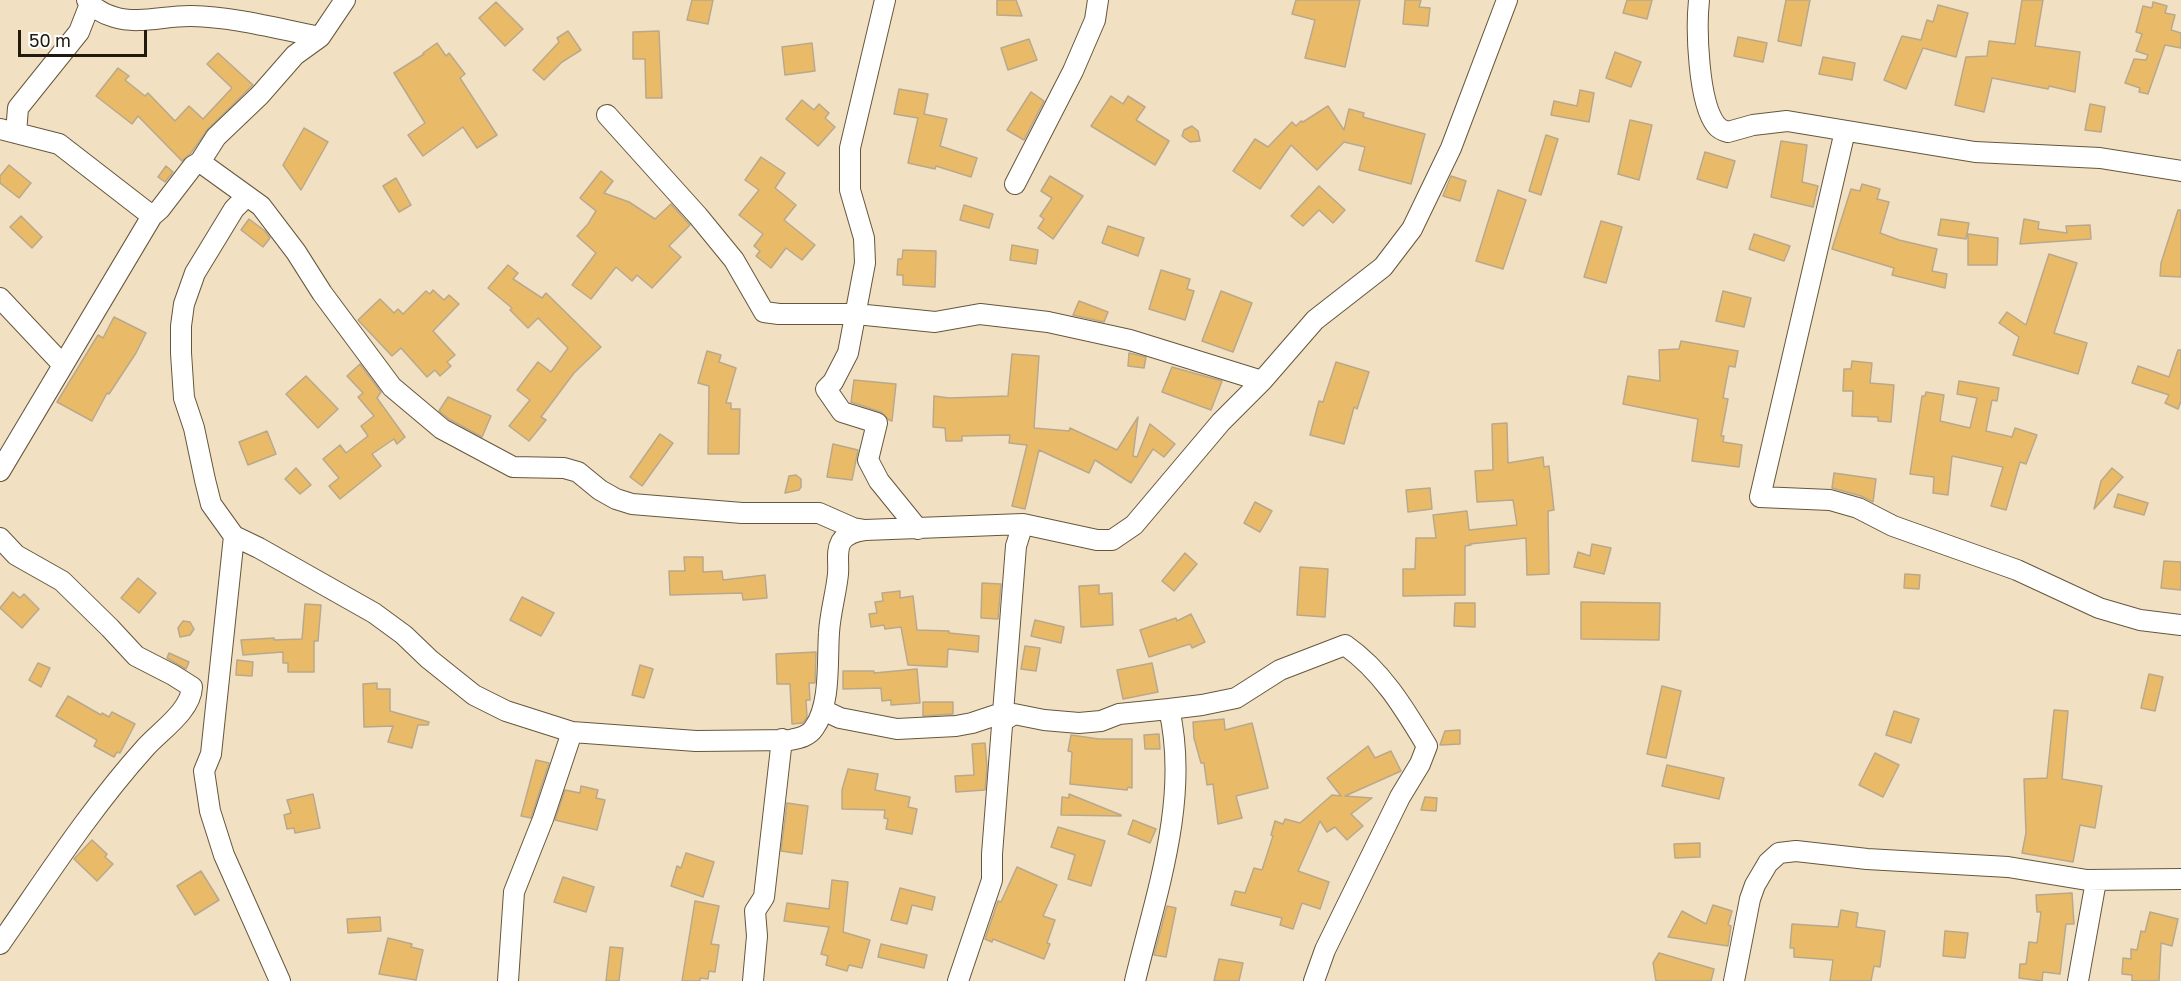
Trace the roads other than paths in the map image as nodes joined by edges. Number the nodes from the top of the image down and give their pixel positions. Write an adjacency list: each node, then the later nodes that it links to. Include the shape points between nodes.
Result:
1 (345, 0): 7 (street)
2 (885, 0): 17 (street, via 850,148 850,190 864,238 865,263)
3 (1098, 0): 13 (street, via 1095,20 1073,71)
4 (1507, 0): 19 (street, via 1451,148 1412,229 1383,267 1315,320)
5 (1699, 0): 10 (street, via 1702,86 1717,126 1734,132 1787,121)
6 (88, 2): 7 (street, via 114,17 129,20 190,16 224,19); 9 (street, via 79,32 18,108)
7 (320, 37): 11 (street, via 295,55 216,137)
8 (607, 115): 17 (street, via 734,260 764,312)
9 (8, 131): 15 (street, via 59,144)
10 (1845, 131): 12 (street, via 1975,152 2100,158); 26 (street, via 1760,497 1830,500 1858,508 1893,526 2017,570 2099,608 2140,620)
11 (200, 162): 14 (street); 15 (street)
12 (2181, 171)
13 (1015, 184)
14 (247, 196): 23 (street, via 261,206 392,387 442,429 513,467 578,472 600,490 632,504 742,513 819,513); 24 (street, via 234,209 195,273 181,326 184,398 211,504)
15 (152, 216): 18 (street)
16 (0, 298): 18 (street)
17 (856, 314): 19 (street, via 935,322 980,315 1048,322 1130,340); 22 (street, via 848,353 826,389 842,412 877,423 868,460 879,481)
18 (63, 365): 20 (street)
19 (1262, 381): 21 (street, via 1221,422 1134,525 1112,540)
20 (0, 471)
21 (1023, 524): 22 (street); 31 (street, via 1016,546)
22 (918, 529): 23 (street)
23 (865, 530): 29 (street, via 852,532 838,549)
24 (234, 536): 27 (street); 32 (street, via 374,613 474,695 506,711)
25 (0, 538): 28 (street, via 16,555 62,581 136,656)
26 (2181, 625)
27 (220, 673): 28 (street); 37 (street, via 211,754 204,771 210,811 224,855)
28 (192, 687): 36 (street, via 186,705 124,774)
29 (823, 710): 31 (street, via 840,718 897,729 956,726 996,714); 33 (street, via 808,734)
30 (1169, 710): 31 (street, via 1119,714 1080,723 1014,714); 41 (street, via 1176,765 1170,829); 42 (street, via 1236,698 1280,670 1345,645 1374,668 1427,746 1330,940)
31 (1003, 721): 40 (street, via 992,880)
32 (572, 732): 33 (street, via 696,741); 38 (street, via 514,892)
33 (782, 739): 39 (street, via 764,897 755,911)
34 (2180, 873): 35 (street)
35 (2096, 881): 43 (street, via 2000,867 1867,860 1796,851 1779,853 1768,863 1752,892); 44 (street)
36 (0, 944)
37 (280, 981)
38 (508, 981)
39 (753, 981)
40 (958, 981)
41 (1135, 981)
42 (1314, 981)
43 (1734, 981)
44 (2078, 981)

